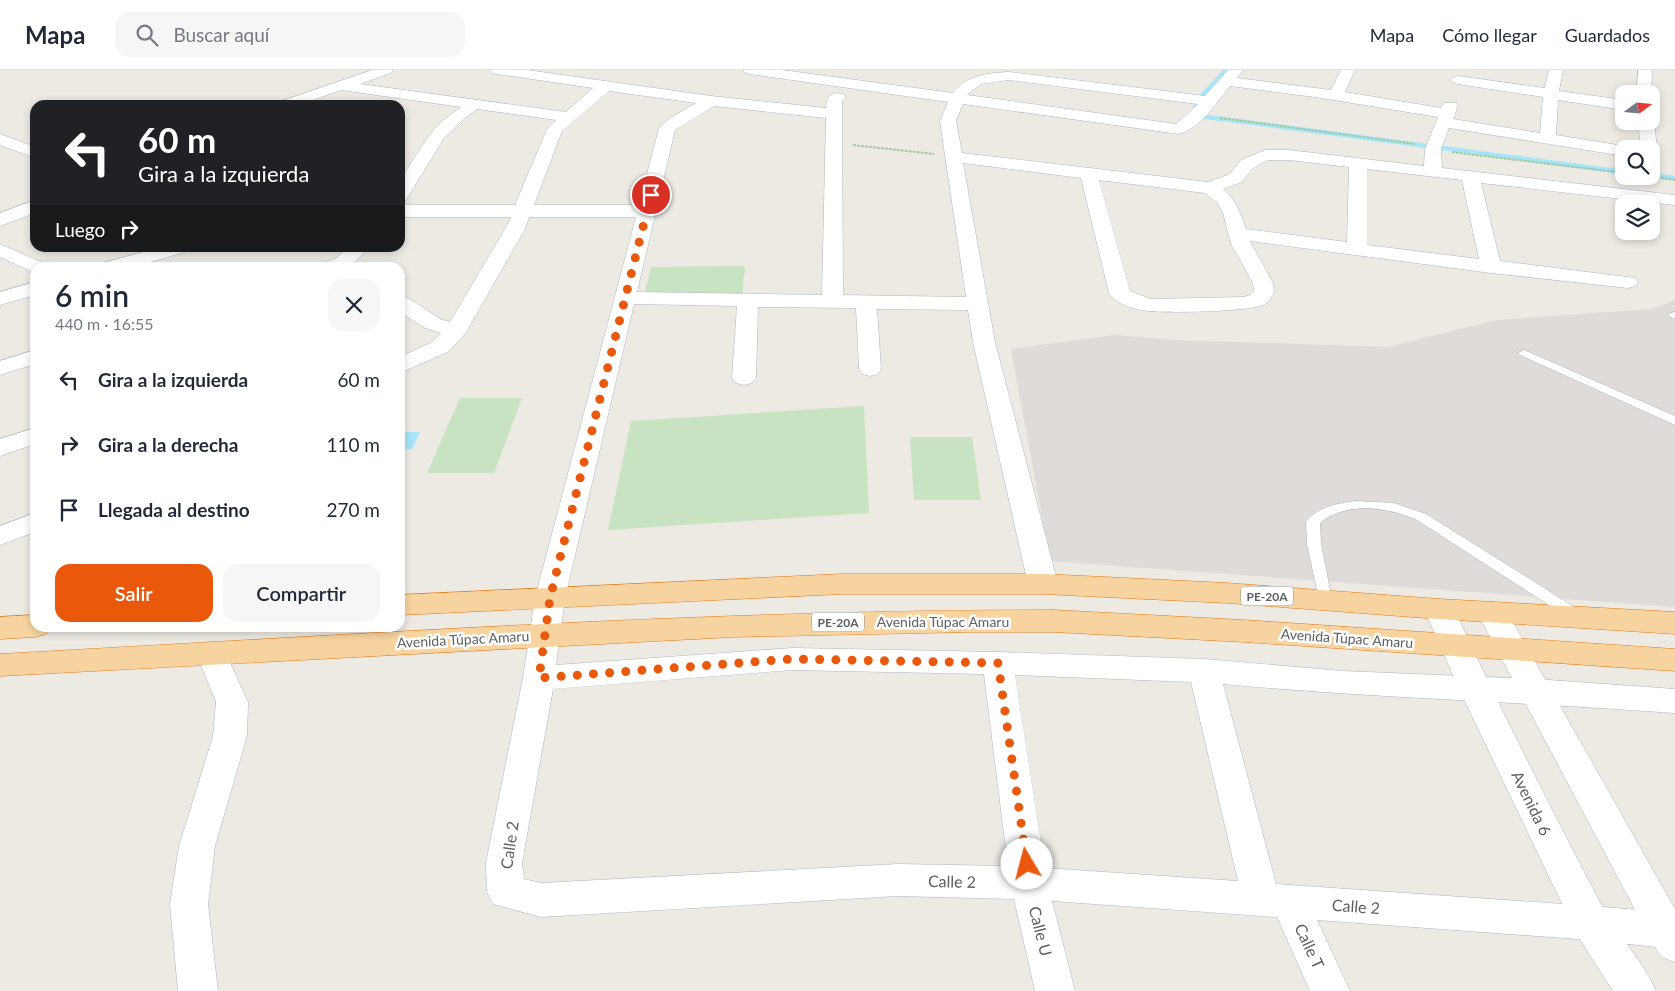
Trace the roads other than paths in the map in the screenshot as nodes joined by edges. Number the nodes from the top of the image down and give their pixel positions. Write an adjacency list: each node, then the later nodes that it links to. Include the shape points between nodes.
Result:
1 (386, 70): 11 (street)
2 (497, 70): 12 (street)
3 (750, 70): 9 (street)
4 (1348, 70): 14 (street)
5 (1556, 70): 13 (street)
6 (1645, 70): 10 (street)
7 (1228, 74): 14 (street); 20 (street)
8 (1461, 75): 13 (street); 23 (street)
9 (850, 84): 15 (street); 21 (street, via 834,100)
10 (1645, 85)
11 (341, 86): 16 (street); 22 (street)
12 (605, 86): 17 (street); 22 (street)
13 (1551, 94): 18 (street); 24 (street)
14 (1336, 96): 23 (street)
15 (956, 99): 20 (street, via 1179,129); 20 (street, via 977,80 1009,76); 28 (street, via 948,121)
16 (299, 100)
17 (711, 101): 21 (street); 38 (street, via 667,128)
18 (1615, 103)
19 (471, 107): 33 (street, via 455,115 440,130)
20 (1202, 108)
21 (834, 114): 55 (street)
22 (569, 117): 39 (street, via 555,130)
23 (1446, 119): 24 (street); 30 (street, via 1433,149)
24 (1548, 138): 26 (street)
25 (0, 139): 27 (street)
26 (1615, 149)
27 (30, 151)
28 (954, 157): 31 (street); 57 (street)
29 (1358, 162): 30 (street); 34 (street, via 1265,155 1247,164 1236,178); 42 (street)
30 (1433, 171): 32 (street)
31 (1089, 174): 34 (street); 41 (street, via 1119,293 1137,303 1244,303 1257,300 1264,292 1263,283)
32 (1470, 175): 35 (street); 49 (street)
33 (405, 188)
34 (1210, 188): 41 (street, via 1226,200)
35 (1675, 200)
36 (30, 208): 40 (street)
37 (405, 211): 39 (street)
38 (646, 211): 39 (street); 52 (street)
39 (522, 212): 59 (street)
40 (0, 220)
41 (1238, 234): 42 (street)
42 (1357, 249): 49 (street)
43 (0, 250): 48 (street)
44 (164, 252): 46 (street)
45 (354, 252): 47 (street)
46 (128, 262)
47 (345, 262)
48 (30, 264)
49 (1491, 267): 50 (street)
50 (1628, 282)
51 (30, 290): 53 (street)
52 (625, 298): 54 (street); 72 (street)
53 (0, 299)
54 (748, 300): 55 (street); 65 (street)
55 (832, 302): 56 (street)
56 (866, 302): 57 (street); 64 (street)
57 (978, 304): 71 (street, via 984,342)
58 (405, 305): 59 (street, via 441,328)
59 (457, 329): 62 (street, via 440,348)
60 (1524, 353): 66 (lane)
61 (30, 359): 63 (street)
62 (405, 364)
63 (0, 368)
64 (870, 369)
65 (744, 378)
66 (1675, 421)
67 (30, 437): 68 (street)
68 (0, 448)
69 (30, 524): 70 (street)
70 (0, 536)
71 (1043, 584): 72 (highway, PE-20A, via 843,584); 73 (highway, PE-20A)
72 (550, 598): 74 (highway, PE-20A); 81 (street)
73 (1325, 600): 75 (highway, PE-20A); 77 (lane, via 1313,522 1319,515 1339,508 1369,505 1404,510 1431,523)
74 (405, 605)
75 (1439, 609): 76 (highway, PE-20A); 82 (street, Avenida 6)
76 (1492, 612): 77 (highway, PE-20A); 83 (street)
77 (1580, 618): 78 (highway, PE-20A)
78 (1675, 623)
79 (30, 626): 80 (highway)
80 (0, 628)
81 (546, 634): 82 (highway, Avenida Túpac Amaru / PE-20A, via 856,622 1044,621); 84 (highway, Avenida Túpac Amaru / PE-20A); 89 (street)
82 (1455, 645): 83 (highway, Avenida Túpac Amaru / PE-20A); 90 (street, Avenida 6)
83 (1512, 649): 85 (highway, Avenida Túpac Amaru / PE-20A); 91 (street)
84 (211, 653): 87 (highway, Avenida Túpac Amaru / PE-20A); 97 (street, via 232,702 230,736 197,846 189,904)
85 (1675, 660)
86 (998, 663): 88 (street); 89 (street, via 792,659); 93 (street, Calle U)
87 (0, 665)
88 (1204, 671): 90 (street); 94 (street, Calle T)
89 (539, 678): 93 (street, Calle 2, via 504,863 506,892 541,900 898,880)
90 (1475, 689): 91 (street); 95 (street, Avenida 6)
91 (1535, 691): 92 (street); 96 (street)
92 (1675, 701)
93 (1029, 883): 94 (street, Calle 2); 98 (street, Calle U)
94 (1275, 900): 95 (street, Calle 2); 99 (street, Calle T)
95 (1591, 923): 96 (street, Calle 2); 100 (street, Avenida 6)
96 (1672, 935)
97 (198, 991)
98 (1056, 991)
99 (1330, 991)
100 (1636, 991)

